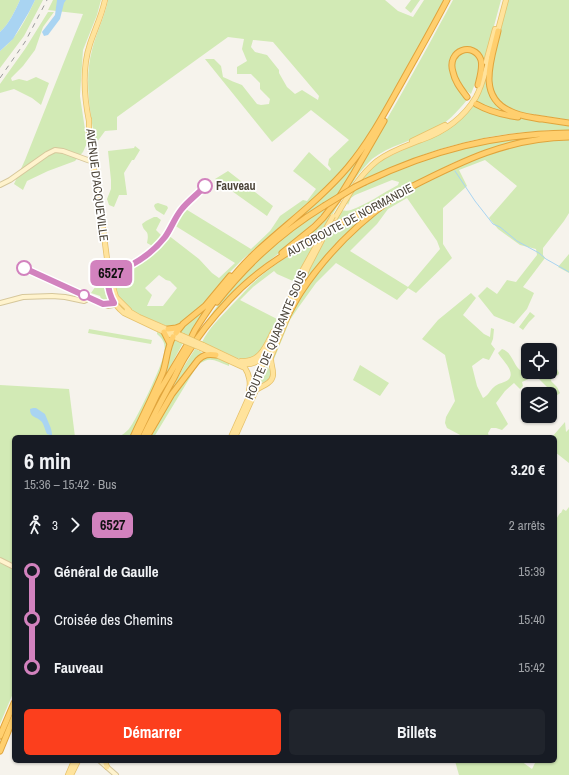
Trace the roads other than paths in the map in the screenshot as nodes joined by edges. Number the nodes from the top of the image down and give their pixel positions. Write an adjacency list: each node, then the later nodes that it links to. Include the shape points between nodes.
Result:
1 (105, 0): 12 (main road, via 85,68)
2 (446, 0): 6 (highway)
3 (450, 0): 6 (highway)
4 (505, 0): 5 (main road, ROUTE DE QUARANTE SOUS); 8 (main road, ROUTE DE QUARANTE SOUS)
5 (498, 31): 11 (highway, via 488,72 491,92 501,106 510,111); 20 (main road, ROUTE DE QUARANTE SOUS, via 483,82 470,106 448,127 377,162 361,177)
6 (411, 69): 7 (highway)
7 (402, 85): 22 (highway, via 373,133 348,167 318,199); 24 (highway, via 374,139 338,199 314,227)
8 (478, 85): 9 (highway, via 481,60 478,54 468,49 458,52 452,61 453,73); 20 (main road, ROUTE DE QUARANTE SOUS, via 467,106 446,125 386,153 362,171)
9 (467, 96)
10 (476, 104): 11 (highway, via 490,112)
11 (540, 118): 13 (highway)
12 (89, 119): 16 (main road, AVENUE D'ACQUEVILLE); 16 (main road)
13 (569, 123)
14 (569, 132): 32 (highway, AUTOROUTE DE NORMANDIE, bridge, via 483,141 440,152 399,166 355,187 294,226 254,261 223,295)
15 (569, 137): 19 (highway, AUTOROUTE DE NORMANDIE, via 525,142 496,149 445,169)
16 (91, 155): 17 (main road); 17 (main road, AVENUE D'ACQUEVILLE); 18 (street, via 80,156 53,150 13,179)
17 (97, 182): 25 (main road, AVENUE D'ACQUEVILLE, via 110,293)
18 (0, 185)
19 (407, 189): 24 (highway, AUTOROUTE DE NORMANDIE, via 310,238); 27 (highway, via 367,219 331,254 300,293)
20 (334, 217): 21 (main road, ROUTE DE QUARANTE SOUS, bridge)
21 (319, 242): 23 (main road); 30 (main road, via 298,276); 47 (main road, ROUTE DE QUARANTE SOUS, via 292,294)
22 (254, 254): 28 (highway, via 239,266 205,306); 32 (highway, via 223,290)
23 (308, 267): 27 (main road); 48 (main road, ROUTE DE QUARANTE SOUS)
24 (265, 268): 45 (highway, AUTOROUTE DE NORMANDIE, via 231,298 200,334 186,354)
25 (115, 301): 26 (street, via 103,304 84,298 28,297); 29 (main road); 29 (main road, via 124,313)
26 (0, 303)
27 (286, 319): 39 (main road)
28 (184, 324): 29 (highway); 31 (highway)
29 (166, 331): 31 (main road); 33 (highway)
30 (274, 331): 36 (main road, via 257,358 245,361); 37 (main road)
31 (175, 335): 33 (highway); 34 (main road, bridge)
32 (192, 336): 44 (highway, AUTOROUTE DE NORMANDIE)
33 (170, 344): 43 (highway, via 162,373)
34 (202, 346): 35 (main road); 36 (main road)
35 (216, 355): 40 (main road, via 244,367); 46 (highway, via 203,355 196,362 172,394)
36 (230, 357): 38 (main road, via 243,364)
37 (260, 360): 38 (main road); 39 (main road, bridge)
38 (253, 363): 40 (main road)
39 (270, 364): 42 (main road, via 272,378 269,383)
40 (248, 373): 41 (main road)
41 (251, 380): 42 (main road, bridge); 49 (main road, via 250,389)
42 (262, 385): 50 (main road)
43 (134, 435)
44 (138, 435)
45 (144, 435)
46 (148, 435)
47 (232, 435)
48 (232, 435)
49 (232, 435)
50 (232, 435)
51 (0, 560): 52 (street)
52 (12, 566)
53 (12, 708): 55 (highway)
54 (12, 722): 56 (highway)
55 (0, 736)
56 (0, 751)
57 (73, 763): 62 (main road)
58 (77, 763): 63 (main road)
59 (103, 763): 61 (street)
60 (106, 763): 61 (main road)
61 (108, 767): 64 (street)
62 (68, 775)
63 (72, 775)
64 (116, 775)

